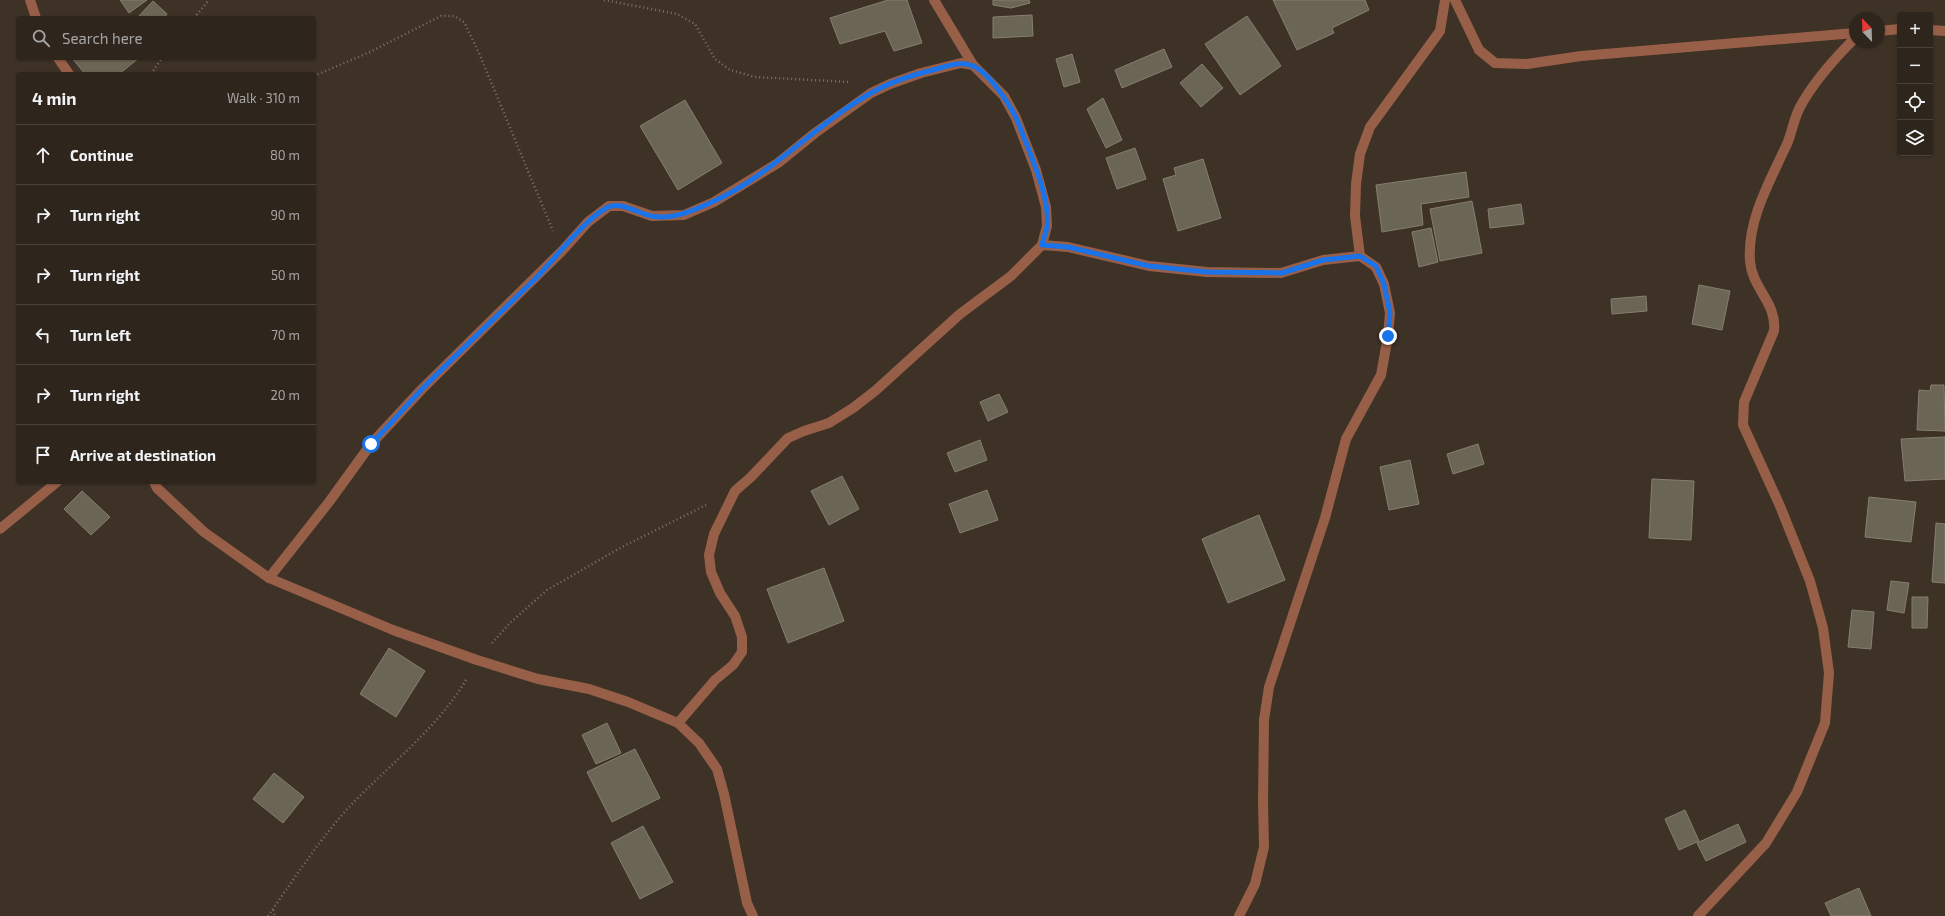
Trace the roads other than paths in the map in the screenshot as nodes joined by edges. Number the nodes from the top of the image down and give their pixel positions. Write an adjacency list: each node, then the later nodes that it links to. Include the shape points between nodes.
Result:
1 (30, 0): 5 (street)
2 (934, 0): 13 (street)
3 (1445, 0): 16 (street, via 1440,31 1370,127 1360,154 1355,216)
4 (1455, 0): 10 (street, via 1479,50 1495,63 1527,64 1581,56)
5 (35, 16)
6 (1897, 29): 7 (street)
7 (1885, 30)
8 (1933, 30): 9 (street)
9 (1945, 30)
10 (1849, 34)
11 (1849, 44): 24 (street, via 1828,66 1800,107 1756,212 1750,262 1757,285 1772,310 1775,321 1774,332 1744,402 1743,425 1780,506 1810,581 1823,628 1829,673 1825,722 1797,792 1766,843)
12 (60, 60): 14 (street)
13 (973, 65): 15 (street, via 1004,96 1016,118 1046,207 1047,226); 20 (street, via 961,63 890,84 857,102 778,163 714,202 684,214 652,216 623,206 609,206 588,222 371,444)
14 (68, 72)
15 (1042, 245): 16 (street, via 1068,247 1149,266 1207,272 1282,273 1323,260); 21 (street, via 1011,276 960,314 875,391 829,422 788,438 735,491 714,534 709,555 711,572 720,593 735,616 742,637 742,652)
16 (1360, 256): 23 (street, via 1376,266 1384,284 1390,313 1381,375 1346,439 1325,518 1269,687 1264,720 1264,847 1255,884)
17 (55, 484): 19 (street)
18 (155, 484): 20 (street, via 204,532)
19 (0, 529)
20 (269, 578): 21 (street, via 393,630 477,660 538,679 589,689 628,702)
21 (678, 724): 22 (street, via 699,743 717,768 746,896)
22 (753, 916)
23 (1239, 916)
24 (1698, 916)

